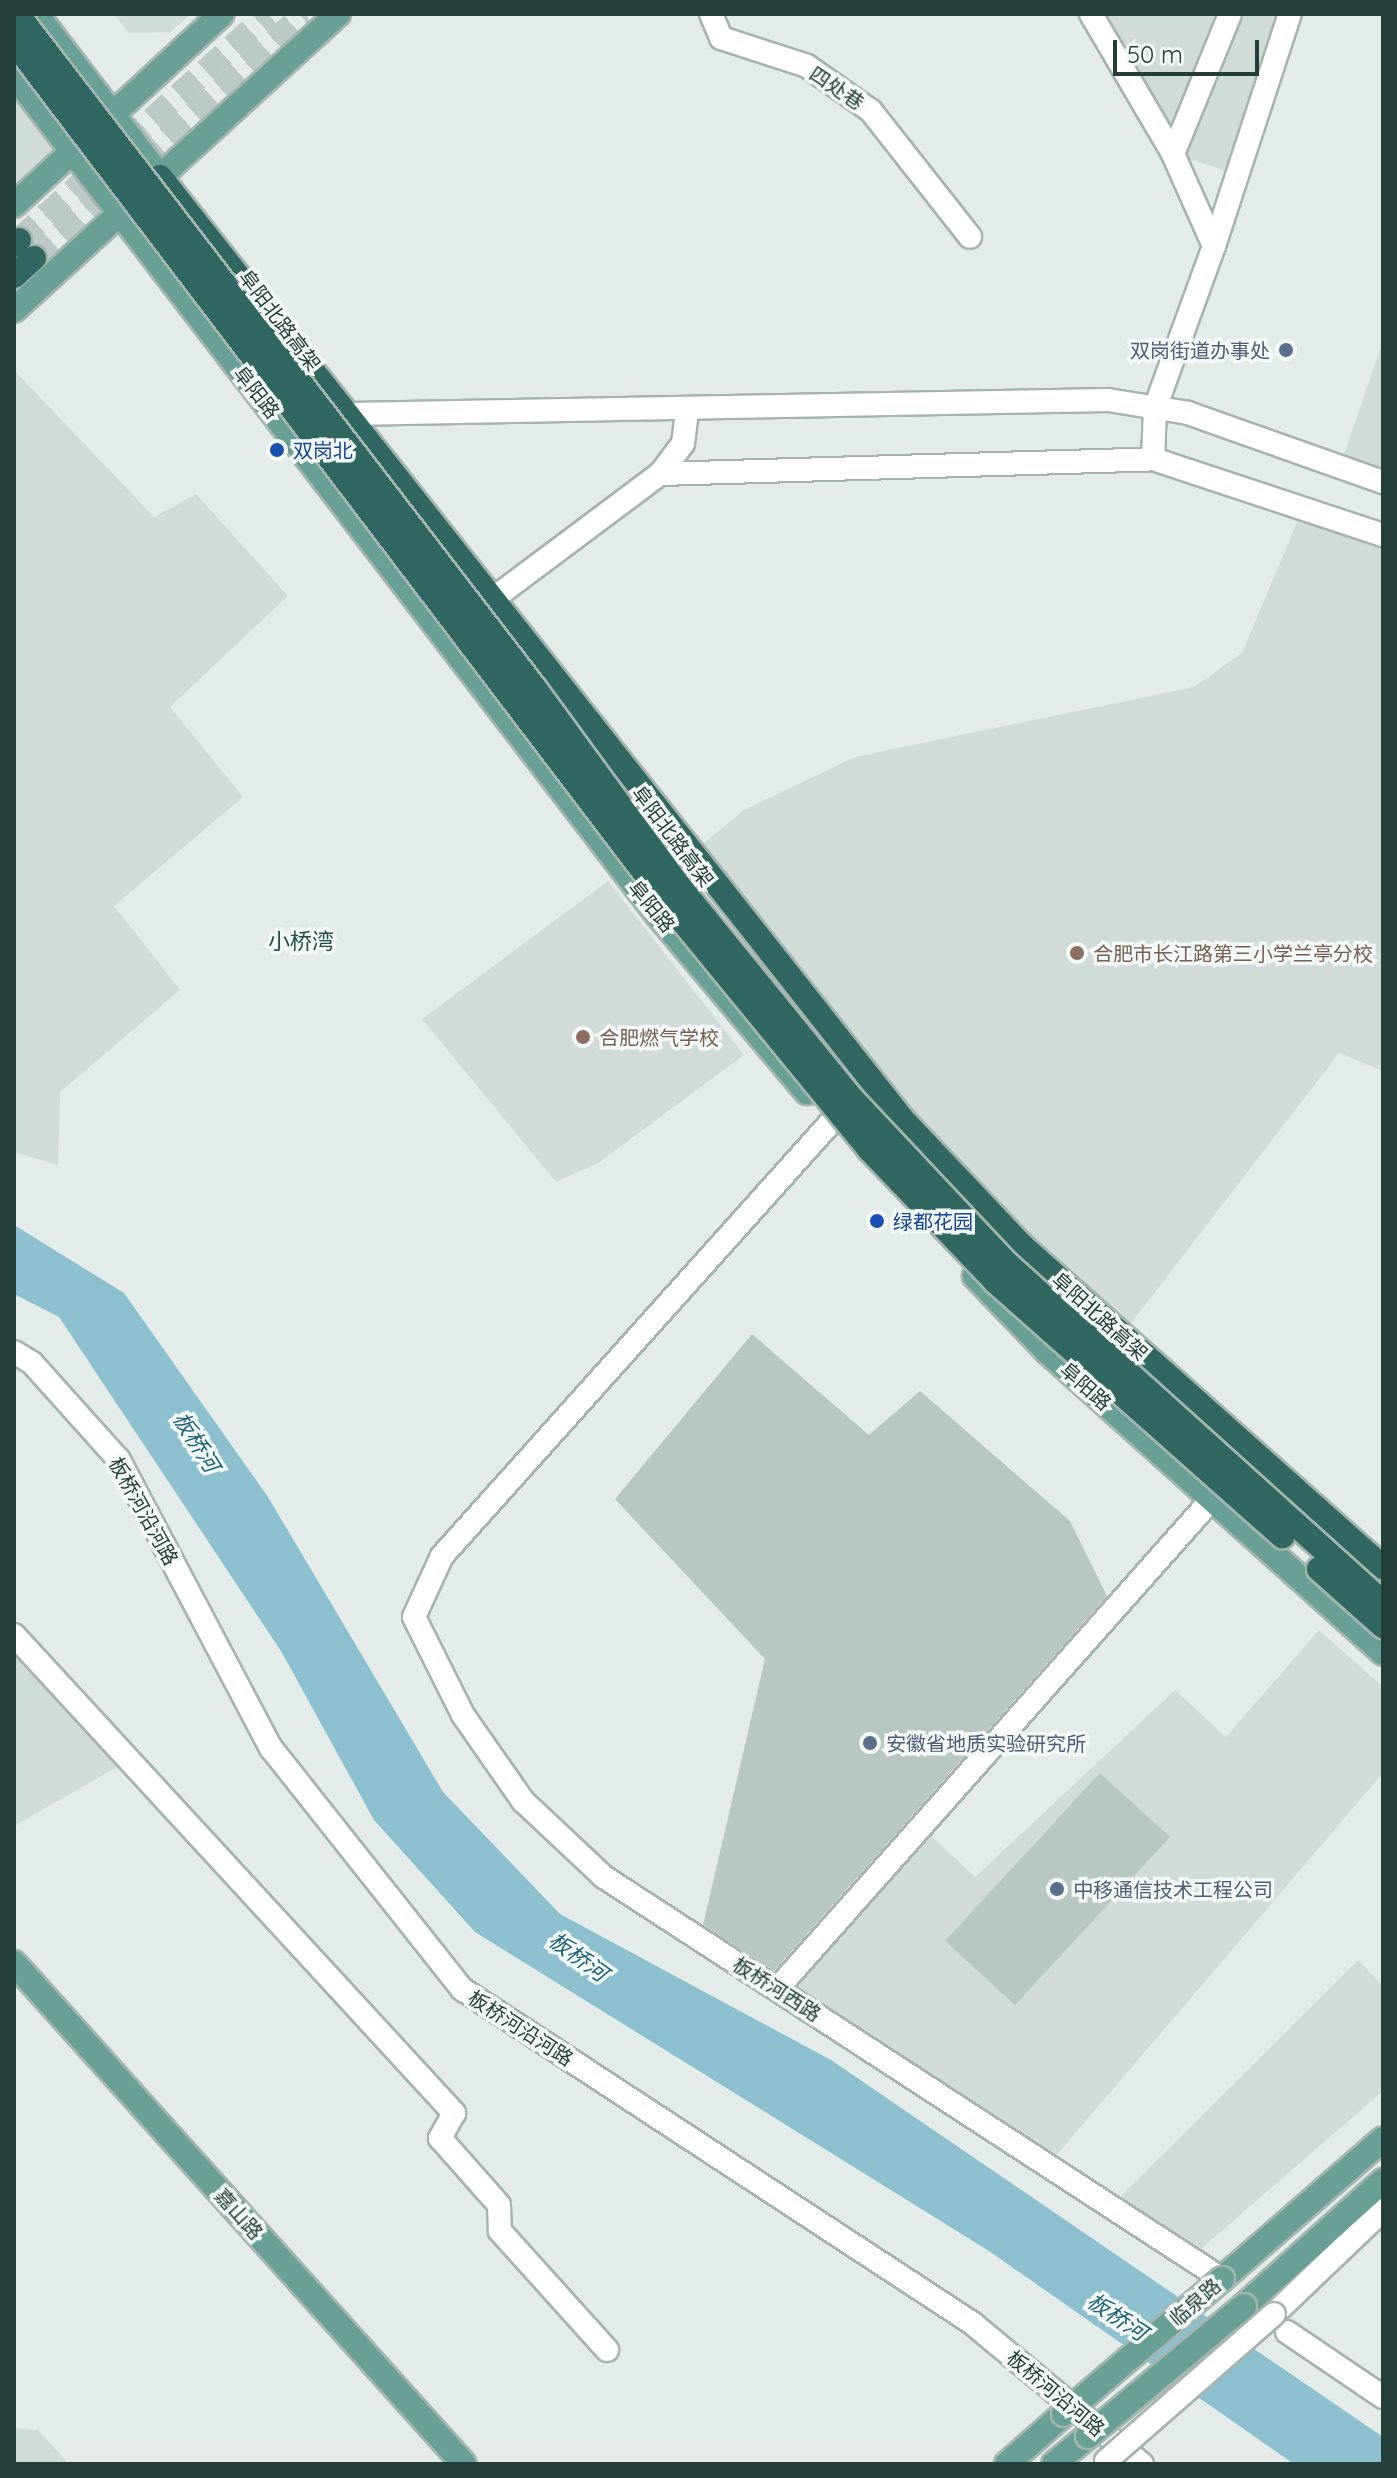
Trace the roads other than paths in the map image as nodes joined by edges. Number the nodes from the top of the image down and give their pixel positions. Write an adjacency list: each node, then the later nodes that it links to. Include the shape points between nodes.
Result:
1 (17, 14): 34 (highway, 阜阳北路高架, bridge, via 535,689 678,885 852,1099 1006,1263)
2 (36, 14): 11 (main road)
3 (222, 14): 11 (main road)
4 (338, 14): 14 (main road)
5 (711, 14): 17 (street, 四处巷, via 721,38 807,66 871,111)
6 (1091, 14): 13 (street)
7 (1230, 14): 13 (street)
8 (1290, 14): 18 (street)
9 (14, 42): 35 (highway, bridge, via 667,902 870,1150 996,1282)
10 (14, 75): 12 (main road, 阜阳路)
11 (113, 114): 12 (main road); 14 (main road)
12 (72, 152): 15 (main road); 16 (main road, 阜阳路)
13 (1173, 154): 18 (street)
14 (160, 177): 16 (main road); 24 (highway)
15 (14, 205)
16 (120, 214): 21 (main road); 30 (main road, 阜阳路, via 657,914)
17 (970, 237)
18 (1214, 246): 22 (street)
19 (22, 247): 20 (highway)
20 (14, 276)
21 (14, 310)
22 (1155, 408): 23 (street, via 1108,400); 25 (street); 27 (street, via 1188,413)
23 (687, 409): 24 (street); 26 (street, via 683,444)
24 (350, 414): 29 (highway)
25 (1153, 459): 26 (street); 28 (street)
26 (660, 474): 29 (street)
27 (1383, 482)
28 (1383, 535)
29 (494, 598): 33 (highway, via 902,1119 1021,1245)
30 (832, 1121): 32 (main road, 阜阳路, via 1048,1352); 39 (street, 板桥河西路, via 442,1556 414,1617 463,1715 523,1801 604,1877)
31 (14, 1352): 51 (street, 板桥河沿河路, via 32,1363 119,1460 271,1748 462,1989 972,2323)
32 (1212, 1499): 37 (main road, 阜阳路); 39 (street)
33 (1383, 1567)
34 (1383, 1603)
35 (1383, 1626)
36 (14, 1635): 45 (street, via 454,2113 440,2138 499,2205 500,2231)
37 (1383, 1653)
38 (14, 1963): 48 (main road, 嘉山路)
39 (777, 1989): 43 (street, 板桥河西路)
40 (1383, 2139): 43 (main road, 临泉路)
41 (1383, 2181): 50 (main road, 临泉路, bridge, via 1244,2306)
42 (1383, 2210): 44 (street)
43 (1222, 2279): 49 (main road, 临泉路, bridge)
44 (1281, 2323): 46 (street); 47 (street, bridge)
45 (607, 2350)
46 (1383, 2397)
47 (1104, 2463)
48 (464, 2464)
49 (1007, 2464)
50 (1054, 2464)
51 (1142, 2464)

